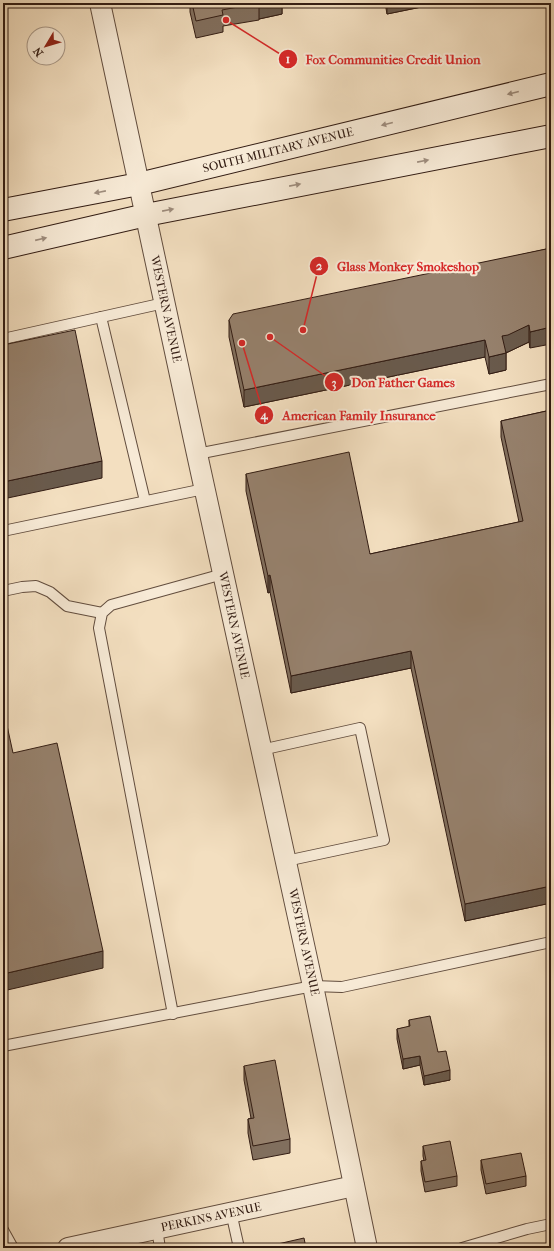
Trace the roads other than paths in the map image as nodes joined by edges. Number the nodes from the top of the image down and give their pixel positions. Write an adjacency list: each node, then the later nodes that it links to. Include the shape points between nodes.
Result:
1 (100, 3): 4 (street, WESTERN AVENUE)
2 (551, 84): 4 (main road, SOUTH MILITARY AVENUE, one-way to 4)
3 (551, 136): 6 (main road, one-way to 3)
4 (139, 184): 5 (main road, SOUTH MILITARY AVENUE, one-way to 5); 6 (street, WESTERN AVENUE)
5 (3, 210)
6 (146, 214): 7 (main road, one-way to 6); 8 (street, WESTERN AVENUE)
7 (3, 248)
8 (164, 303): 9 (lane); 12 (street, WESTERN AVENUE)
9 (101, 317): 10 (lane); 14 (lane)
10 (3, 339)
11 (551, 384): 12 (lane)
12 (197, 454): 13 (street, WESTERN AVENUE)
13 (204, 489): 14 (lane); 16 (street, WESTERN AVENUE)
14 (145, 501): 15 (lane)
15 (3, 531)
16 (223, 574): 18 (lane, via 111,605); 19 (street, WESTERN AVENUE)
17 (3, 591): 18 (lane, via 36,586 50,592 67,606)
18 (102, 613): 23 (lane, via 99,628)
19 (261, 750): 20 (street, WESTERN AVENUE); 20 (lane, via 360,728 384,840)
20 (286, 861): 22 (street, WESTERN AVENUE)
21 (551, 942): 22 (lane, via 342,987)
22 (314, 986): 23 (lane); 25 (street, WESTERN AVENUE)
23 (173, 1014): 24 (lane)
24 (3, 1046)
25 (354, 1186): 26 (street, PERKINS AVENUE); 33 (street, WESTERN AVENUE)
26 (232, 1212): 29 (street, PERKINS AVENUE); 32 (lane)
27 (551, 1224): 34 (lane)
28 (3, 1230): 30 (lane)
29 (158, 1238): 31 (street, PERKINS AVENUE)
30 (13, 1248)
31 (68, 1248)
32 (239, 1248)
33 (367, 1248)
34 (462, 1248)

